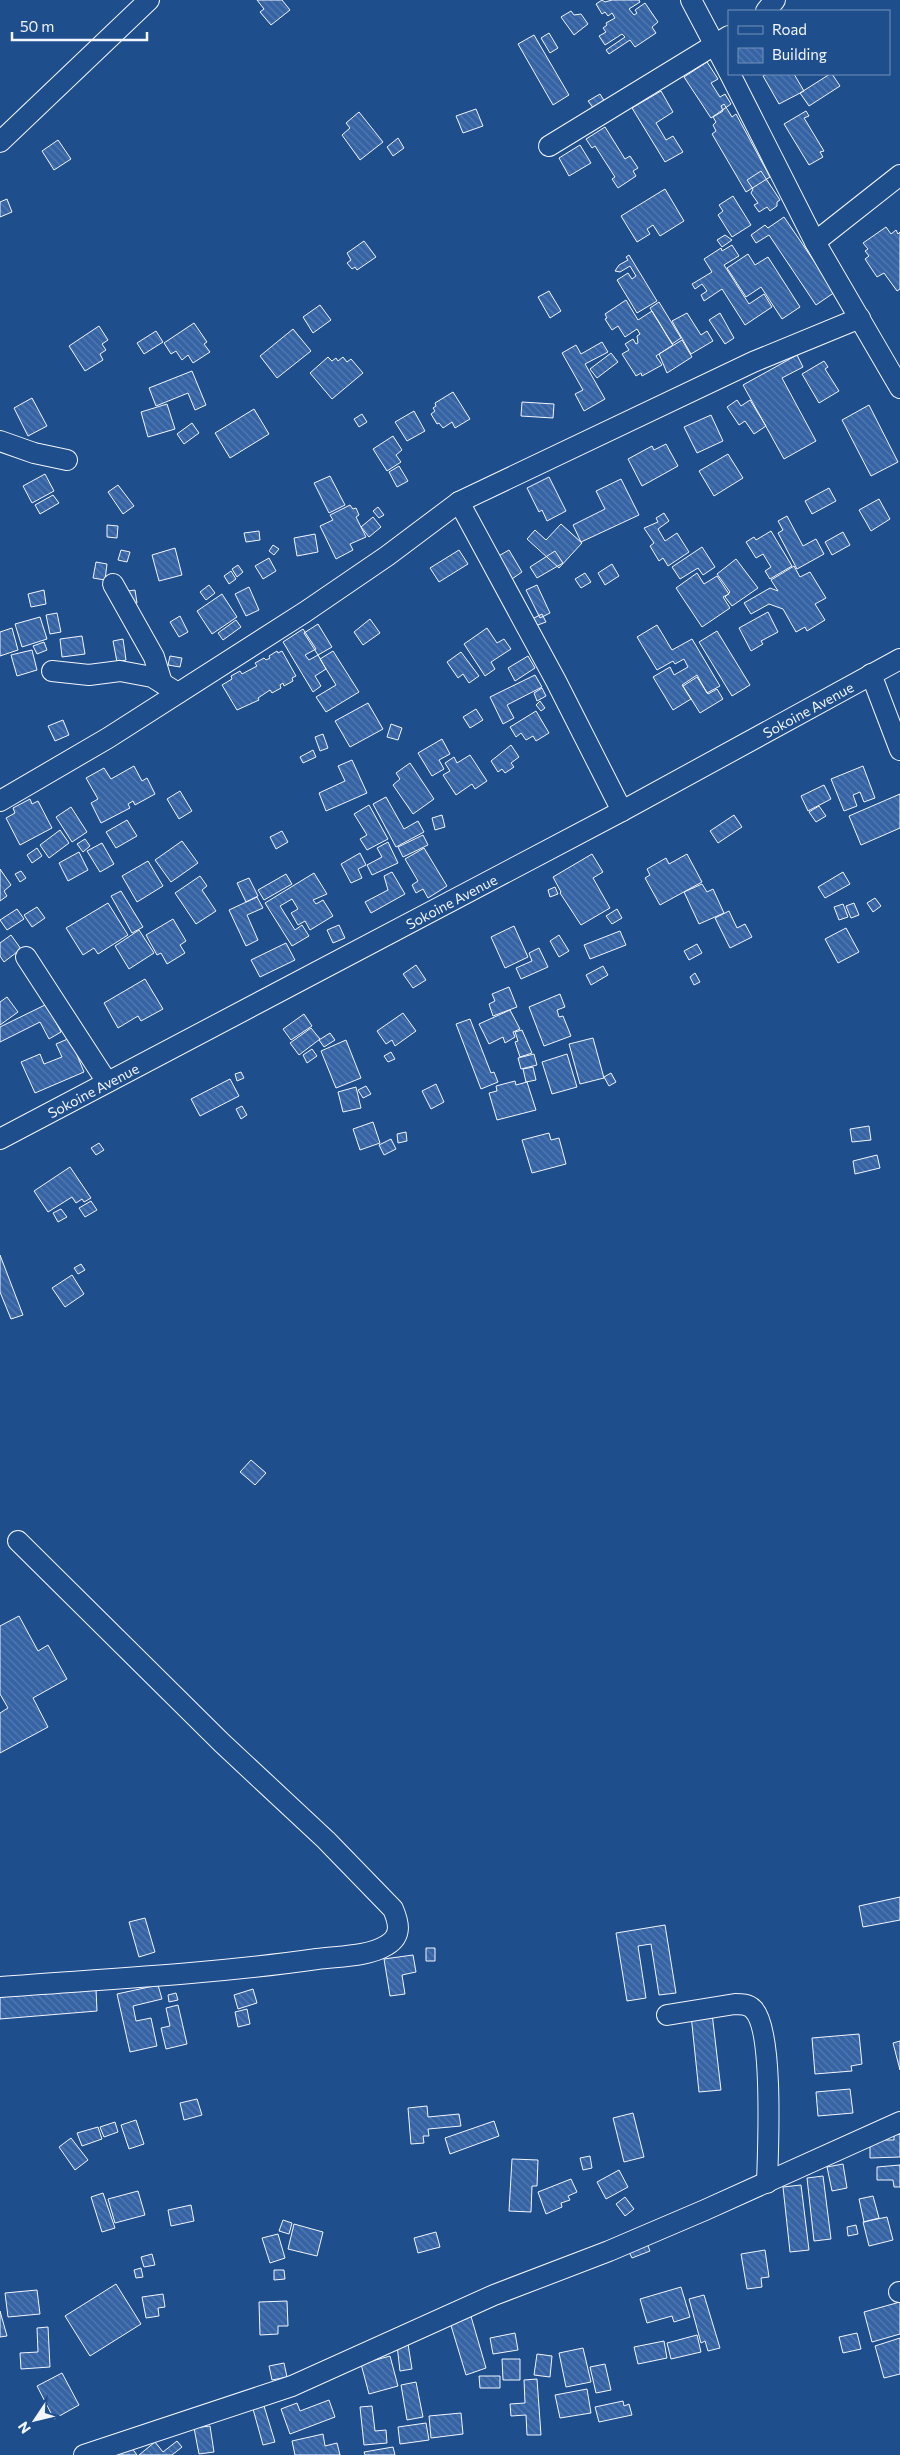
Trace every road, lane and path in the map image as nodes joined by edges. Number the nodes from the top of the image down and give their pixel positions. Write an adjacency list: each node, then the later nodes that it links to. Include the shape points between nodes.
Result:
1 (149, 0): 8 (street)
2 (691, 0): 5 (street)
3 (775, 0): 4 (street)
4 (767, 10)
5 (722, 40): 6 (street); 9 (street)
6 (728, 68)
7 (730, 75): 11 (street)
8 (2, 136)
9 (549, 146)
10 (900, 175): 11 (street)
11 (815, 242): 12 (street)
12 (860, 318): 13 (street); 16 (street, via 745,366)
13 (900, 388)
14 (0, 441): 15 (street)
15 (66, 460)
16 (459, 502): 21 (street, via 387,556); 24 (street)
17 (113, 584): 21 (street)
18 (900, 659): 20 (street, Sokoine Avenue)
19 (52, 671): 21 (street, via 152,676)
20 (871, 674): 22 (street); 24 (street, Sokoine Avenue)
21 (170, 688): 23 (street, via 108,738)
22 (900, 750)
23 (0, 801)
24 (622, 811): 26 (street, Sokoine Avenue)
25 (26, 957): 26 (street)
26 (107, 1082): 27 (street, Sokoine Avenue)
27 (0, 1139)
28 (18, 1541): 29 (street, via 222,1743 326,1840 393,1909 399,1923 397,1935 387,1945 370,1952 279,1964)
29 (0, 1987)
30 (667, 2015): 32 (street, via 745,2004 759,2017 765,2043)
31 (900, 2122): 32 (street)
32 (768, 2182): 33 (street, via 609,2251 494,2295 292,2386)
33 (84, 2455)

